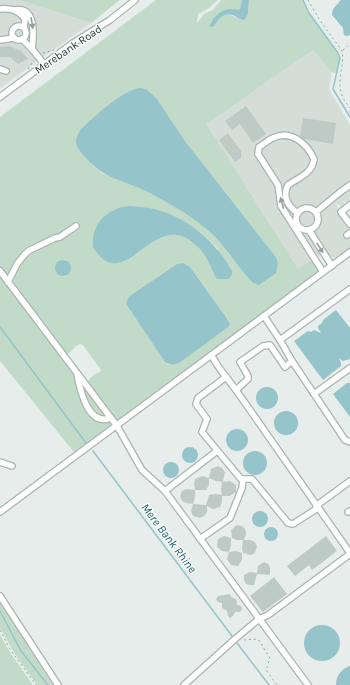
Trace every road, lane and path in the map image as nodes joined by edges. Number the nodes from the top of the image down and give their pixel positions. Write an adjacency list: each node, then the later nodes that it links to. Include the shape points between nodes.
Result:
1 (135, 0): 12 (street, Merebank Road)
2 (308, 0): 11 (path)
3 (0, 9): 4 (street)
4 (14, 10): 5 (street, via 25,20); 10 (street, one-way to 10, via 24,11 31,16)
5 (24, 27): 6 (street, via 15,27 12,33); 7 (street, via 26,34)
6 (14, 38): 7 (street); 8 (street)
7 (22, 39): 10 (street)
8 (0, 40)
9 (350, 44): 11 (path)
10 (32, 49): 12 (street)
11 (342, 51): 16 (path, via 340,86)
12 (44, 64): 15 (street, Merebank Road)
13 (0, 69): 14 (street)
14 (6, 70)
15 (0, 97)
16 (350, 108)
17 (350, 186): 20 (street)
18 (350, 205): 21 (street, via 341,212)
19 (298, 212): 20 (street, via 308,208); 22 (street); 22 (street, one-way to 19, via 281,206 278,185 258,154 259,147 273,138 287,135 294,137 305,144 314,159 311,169 286,188 286,200 291,208)
20 (316, 212): 24 (street, via 318,221 313,229)
21 (350, 224)
22 (295, 225): 24 (street); 28 (street)
23 (76, 226): 29 (street, via 25,254)
24 (309, 230): 26 (street, one-way to 26)
25 (350, 252): 26 (street)
26 (332, 266): 28 (street)
27 (0, 271): 29 (street)
28 (323, 272): 31 (street)
29 (8, 282): 36 (street)
30 (350, 289): 32 (street)
31 (264, 316): 32 (street); 33 (street)
32 (280, 340): 34 (street)
33 (212, 356): 37 (street); 41 (street)
34 (292, 361): 38 (street, via 285,367 270,345 263,346 240,362 248,379); 39 (street)
35 (350, 368): 39 (street)
36 (76, 372): 40 (street); 40 (street, via 82,397 89,410 98,418)
37 (226, 377): 38 (street); 43 (street, via 198,398 196,404 207,419 202,432)
38 (236, 390): 49 (street)
39 (314, 394): 42 (street, via 345,440)
40 (111, 418): 41 (street)
41 (117, 426): 48 (street, via 142,470); 50 (street)
42 (350, 442)
43 (217, 451): 46 (street); 48 (street)
44 (0, 462): 45 (street)
45 (12, 466)
46 (243, 479): 49 (street, via 252,479 288,523 292,524); 51 (street, via 230,518)
47 (350, 481): 49 (street)
48 (165, 491): 51 (street)
49 (317, 507): 52 (street)
50 (0, 512)
51 (200, 539): 54 (street)
52 (350, 553): 54 (street, via 268,615)
53 (0, 596): 58 (street)
54 (259, 619): 56 (street); 61 (street)
55 (0, 630): 57 (path)
56 (239, 635): 59 (street); 60 (path, via 244,640 258,639 270,658 266,670)
57 (36, 685)
58 (58, 685)
59 (184, 685)
60 (277, 685)
61 (308, 685)

